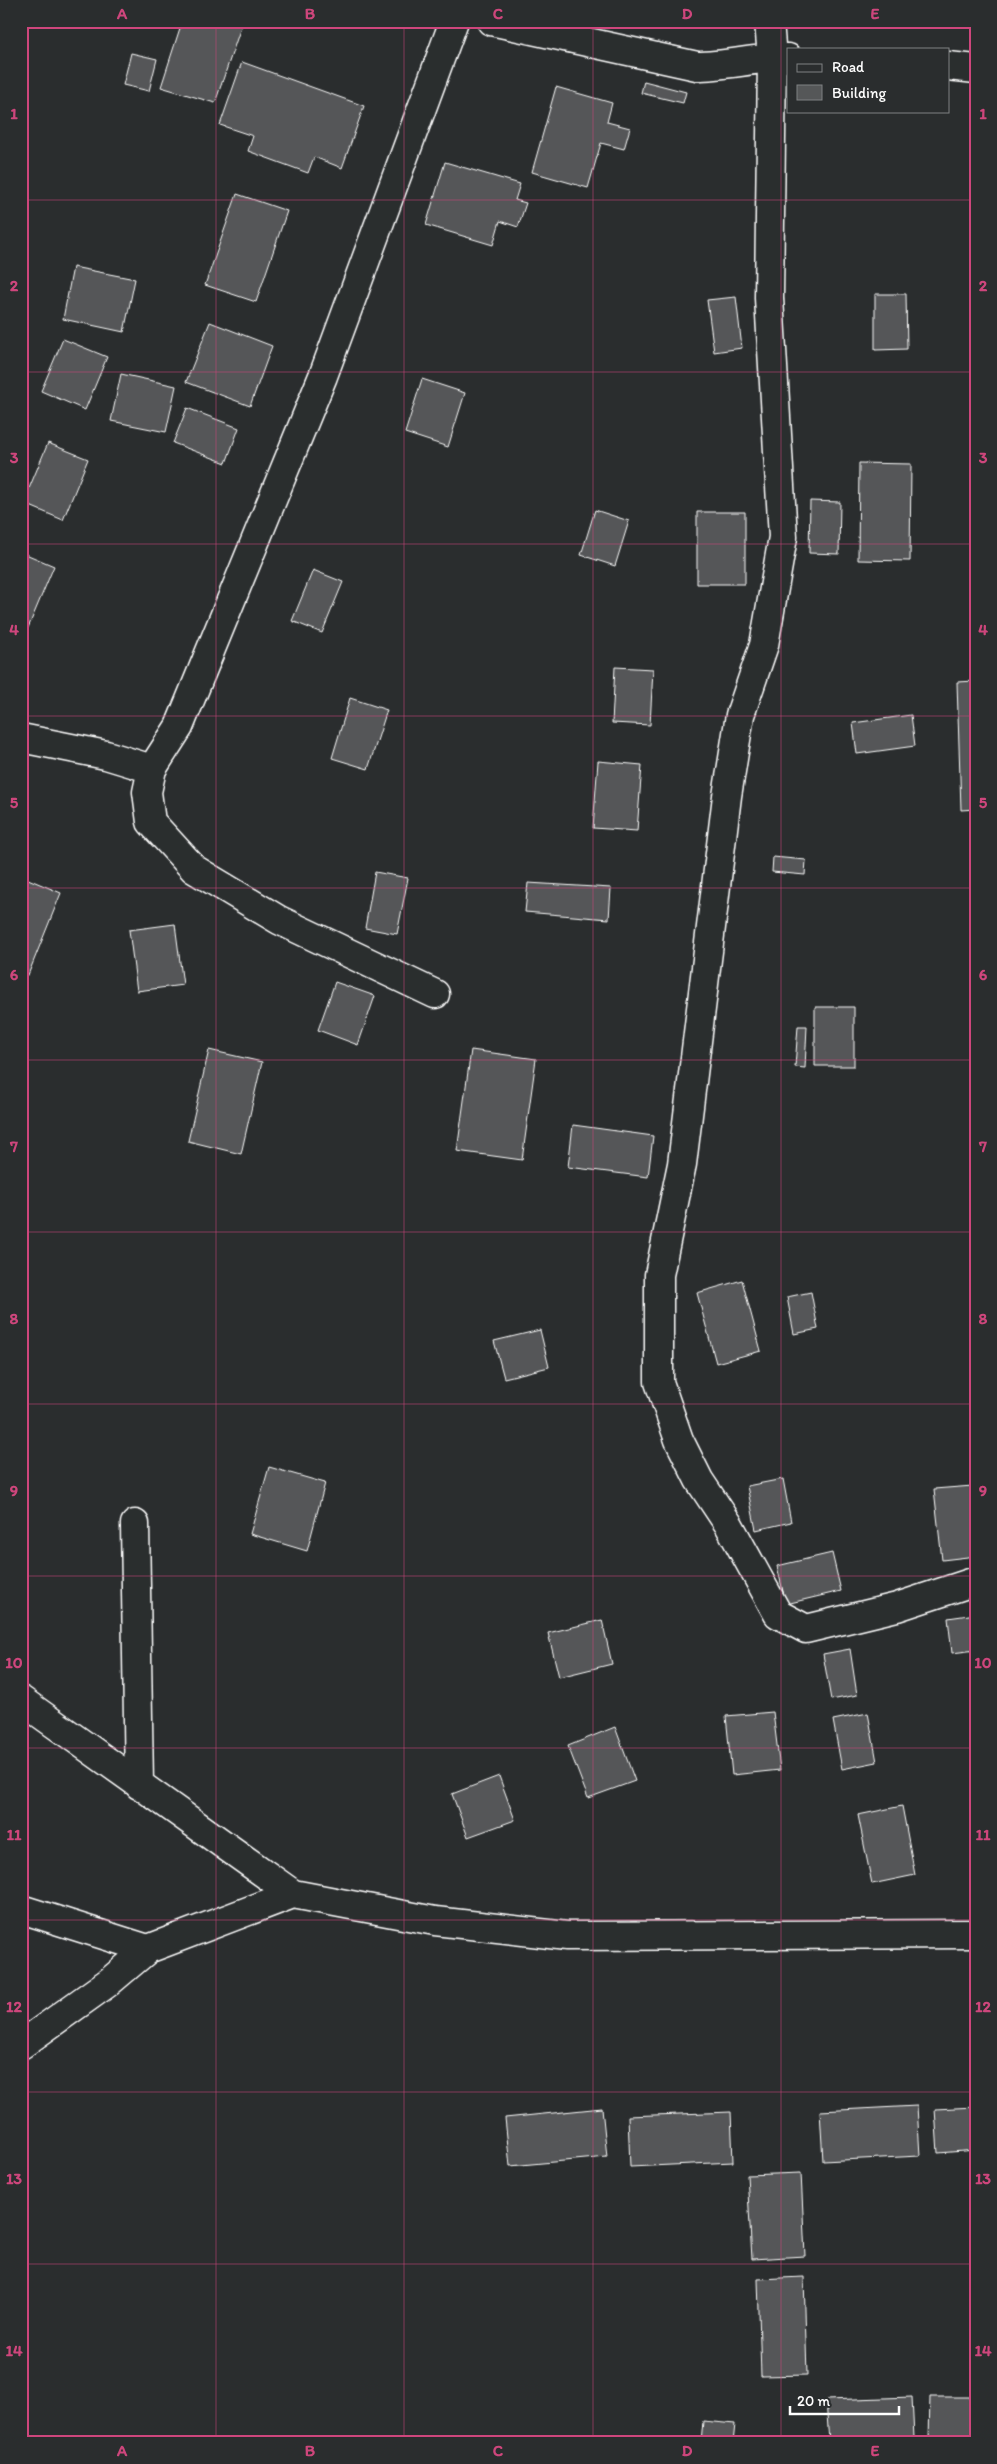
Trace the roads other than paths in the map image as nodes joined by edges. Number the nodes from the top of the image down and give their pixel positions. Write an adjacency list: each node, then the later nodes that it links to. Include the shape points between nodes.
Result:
1 (454, 21): 8 (street, via 323,376 179,727)
2 (491, 21): 4 (street, via 698,66 724,66)
3 (768, 21): 4 (street)
4 (780, 58): 11 (street, via 769,298 783,538 764,645 740,715 727,796 682,1164 659,1275 659,1382 679,1440 699,1480 729,1524 778,1614 806,1629 897,1607)
5 (950, 66): 6 (street)
6 (976, 69)
7 (21, 738): 8 (street, via 106,755)
8 (152, 769): 9 (street, via 147,792 151,822 194,869 279,920)
9 (435, 994)
10 (134, 1524): 13 (street)
11 (976, 1581)
12 (21, 1700): 13 (street)
13 (139, 1785): 14 (street)
14 (293, 1894): 16 (street, via 435,1921 567,1936); 17 (street)
15 (21, 1909): 17 (street)
16 (976, 1934)
17 (148, 1949): 18 (street, via 109,1982)
18 (21, 2045)

